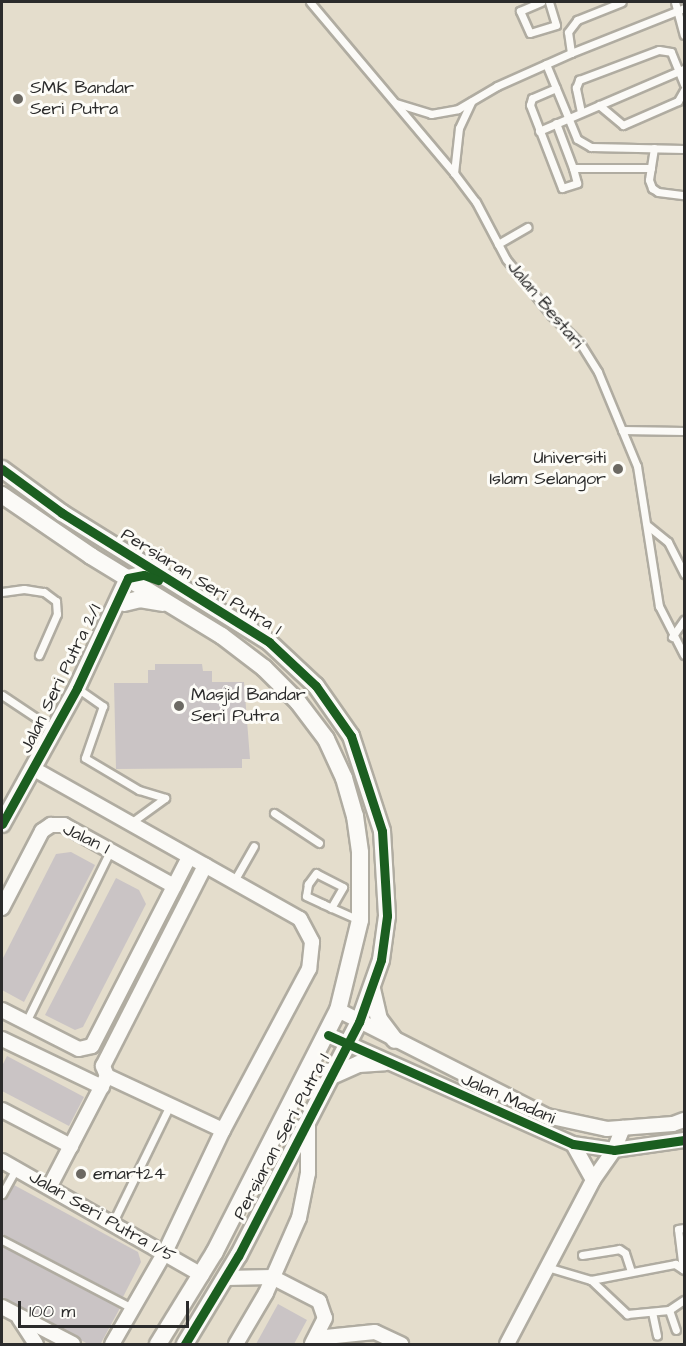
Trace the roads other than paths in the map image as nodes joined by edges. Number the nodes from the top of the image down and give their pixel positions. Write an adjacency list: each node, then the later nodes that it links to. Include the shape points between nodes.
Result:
1 (310, 2): 15 (lane, Jalan Bestari)
2 (541, 2): 7 (lane, via 520,11 530,33)
3 (549, 2): 7 (lane)
4 (622, 2): 8 (lane, via 577,20)
5 (675, 2): 6 (lane)
6 (681, 10): 9 (lane); 10 (lane)
7 (556, 25): 8 (lane)
8 (567, 32): 10 (lane)
9 (684, 35)
10 (571, 52): 11 (lane)
11 (546, 64): 14 (lane); 16 (lane)
12 (682, 70): 13 (lane); 17 (lane); 18 (lane, via 667,49 587,76 579,80 576,88)
13 (684, 87): 17 (lane, via 678,101 623,125)
14 (556, 88): 19 (lane); 21 (lane, via 532,98 530,105)
15 (391, 100): 16 (lane, via 431,114 458,109); 26 (lane, Jalan Bestari)
16 (472, 100): 26 (lane, via 459,128)
17 (599, 105): 18 (lane)
18 (581, 112): 19 (lane)
19 (568, 118): 20 (lane); 22 (lane, via 577,139 591,147)
20 (556, 123): 21 (lane); 24 (lane)
21 (539, 131): 24 (lane, via 562,188 577,183)
22 (654, 148): 23 (lane); 25 (lane)
23 (684, 149)
24 (573, 168): 25 (lane)
25 (651, 168): 27 (lane, via 652,188)
26 (454, 173): 29 (lane, Jalan Bestari, via 476,202)
27 (684, 195)
28 (527, 227): 29 (lane)
29 (498, 244): 30 (lane, Jalan Bestari, via 550,315 580,344 598,372)
30 (622, 430): 31 (lane); 35 (lane, Jalan Bestari, via 637,465)
31 (684, 431)
32 (2, 470): 34 (street, Persiaran Seri Putra 1)
33 (2, 495): 36 (street, Persiaran Seri Putra 1)
34 (62, 513): 38 (street, via 78,530 125,562); 40 (street, Persiaran Seri Putra 1)
35 (647, 525): 37 (lane, via 668,542); 44 (lane, Jalan Bestari, via 659,606)
36 (91, 556): 38 (street, Persiaran Seri Putra 1); 41 (street, via 107,571)
37 (684, 574)
38 (133, 579): 40 (street, via 152,577 184,596); 41 (street, Jalan Seri Putra 2/1); 42 (street, Persiaran Seri Putra 1)
39 (2, 592): 45 (lane, via 44,592 56,601 57,614)
40 (200, 600): 64 (street, Persiaran Seri Putra 1, via 269,642 316,686 351,736 380,820 387,873 387,916 381,960)
41 (118, 606): 42 (street, via 140,598); 47 (street, Jalan Seri Putra 2/1)
42 (175, 606): 63 (street, Persiaran Seri Putra 1, via 264,668 298,702 326,739 344,778 355,816 360,853)
43 (684, 620): 44 (lane)
44 (672, 637): 46 (lane, Jalan Bestari)
45 (39, 655)
46 (684, 655)
47 (77, 688): 49 (street, Jalan Seri Putra 2/1); 52 (lane, via 103,706 85,758 139,790 165,798)
48 (2, 695): 49 (lane)
49 (55, 730): 50 (street, Jalan Seri Putra 2/1)
50 (34, 769): 52 (street); 53 (street, Jalan Seri Putra 2/1)
51 (274, 813): 54 (lane)
52 (132, 822): 57 (street)
53 (2, 824)
54 (320, 843)
55 (254, 846): 59 (lane)
56 (110, 851): 60 (street, Jalan 1); 61 (street, Jalan 1, via 64,825 51,825 42,831); 67 (lane)
57 (189, 856): 58 (street); 60 (street)
58 (205, 866): 59 (street); 75 (street, via 103,1066)
59 (234, 881): 81 (street, via 300,919 312,942 312,956 309,969)
60 (174, 886): 67 (street, via 92,1046 79,1049)
61 (2, 908)
62 (331, 908): 62 (lane, via 306,896 316,873 343,887); 63 (lane)
63 (360, 920): 66 (street, Persiaran Seri Putra 1)
64 (372, 986): 68 (street, Persiaran Seri Putra 1); 71 (street, via 379,1019)
65 (2, 1010): 67 (street)
66 (338, 1010): 68 (street, Jalan Madani); 69 (street, Persiaran Seri Putra 1)
67 (26, 1022)
68 (359, 1022): 71 (street, Jalan Madani); 72 (street, Persiaran Seri Putra 1)
69 (328, 1035): 72 (street, Jalan Madani); 95 (street, Persiaran Seri Putra 1)
70 (2, 1039): 75 (street)
71 (395, 1040): 80 (street, Jalan Madani, via 548,1116 607,1129)
72 (349, 1046): 73 (street, Jalan Madani); 74 (street, Persiaran Seri Putra 1)
73 (385, 1062): 74 (street, via 359,1064); 83 (street, Jalan Madani)
74 (334, 1075): 79 (street, Persiaran Seri Putra 1)
75 (105, 1082): 76 (street); 84 (street)
76 (169, 1107): 81 (street); 91 (lane)
77 (2, 1110): 84 (street)
78 (684, 1120): 80 (street, Jalan Madani)
79 (308, 1123): 97 (street, Persiaran Seri Putra 1); 103 (street, via 308,1173 299,1218)
80 (622, 1128): 85 (street)
81 (223, 1130): 94 (street)
82 (684, 1140): 85 (street, Jalan Madani)
83 (573, 1144): 85 (street, Jalan Madani); 88 (street)
84 (71, 1146): 89 (street)
85 (614, 1150): 88 (street)
86 (2, 1161): 87 (street, Jalan Seri Putra 1/5)
87 (16, 1169): 89 (street, Jalan Seri Putra 1/5); 90 (lane)
88 (593, 1180): 99 (street)
89 (50, 1186): 91 (street, Jalan Seri Putra 1/5)
90 (2, 1194)
91 (113, 1222): 94 (street, Jalan Seri Putra 1/5)
92 (684, 1228): 100 (lane, via 678,1229)
93 (2, 1240): 108 (lane)
94 (165, 1252): 98 (street, Jalan Seri Putra 1/5); 108 (street)
95 (214, 1253): 98 (street, via 201,1261); 102 (street, Persiaran Seri Putra 1)
96 (582, 1255): 101 (lane, via 619,1249 625,1253)
97 (238, 1256): 102 (street, via 223,1268); 104 (street, Persiaran Seri Putra 1)
98 (182, 1263): 102 (street, Jalan Seri Putra 1/5)
99 (547, 1267): 105 (lane); 123 (street)
100 (684, 1270): 101 (lane, via 675,1264)
101 (631, 1272): 105 (lane)
102 (202, 1275): 119 (street, Persiaran Seri Putra 1)
103 (272, 1277): 104 (street); 115 (street, via 319,1301 325,1318); 121 (street)
104 (226, 1278): 120 (street, Persiaran Seri Putra 1)
105 (591, 1280): 110 (lane, via 627,1314)
106 (684, 1300): 109 (lane)
107 (2, 1307): 111 (street)
108 (134, 1309): 118 (street)
109 (669, 1310): 110 (lane); 112 (lane)
110 (652, 1312): 113 (lane)
111 (18, 1316): 116 (street); 117 (street)
112 (676, 1330)
113 (657, 1335)
114 (342, 1339): 115 (street); 122 (street, via 375,1332)
115 (314, 1341)
116 (36, 1344)
117 (74, 1344)
118 (112, 1344)
119 (158, 1344)
120 (185, 1344)
121 (236, 1344)
122 (401, 1344)
123 (507, 1344)

